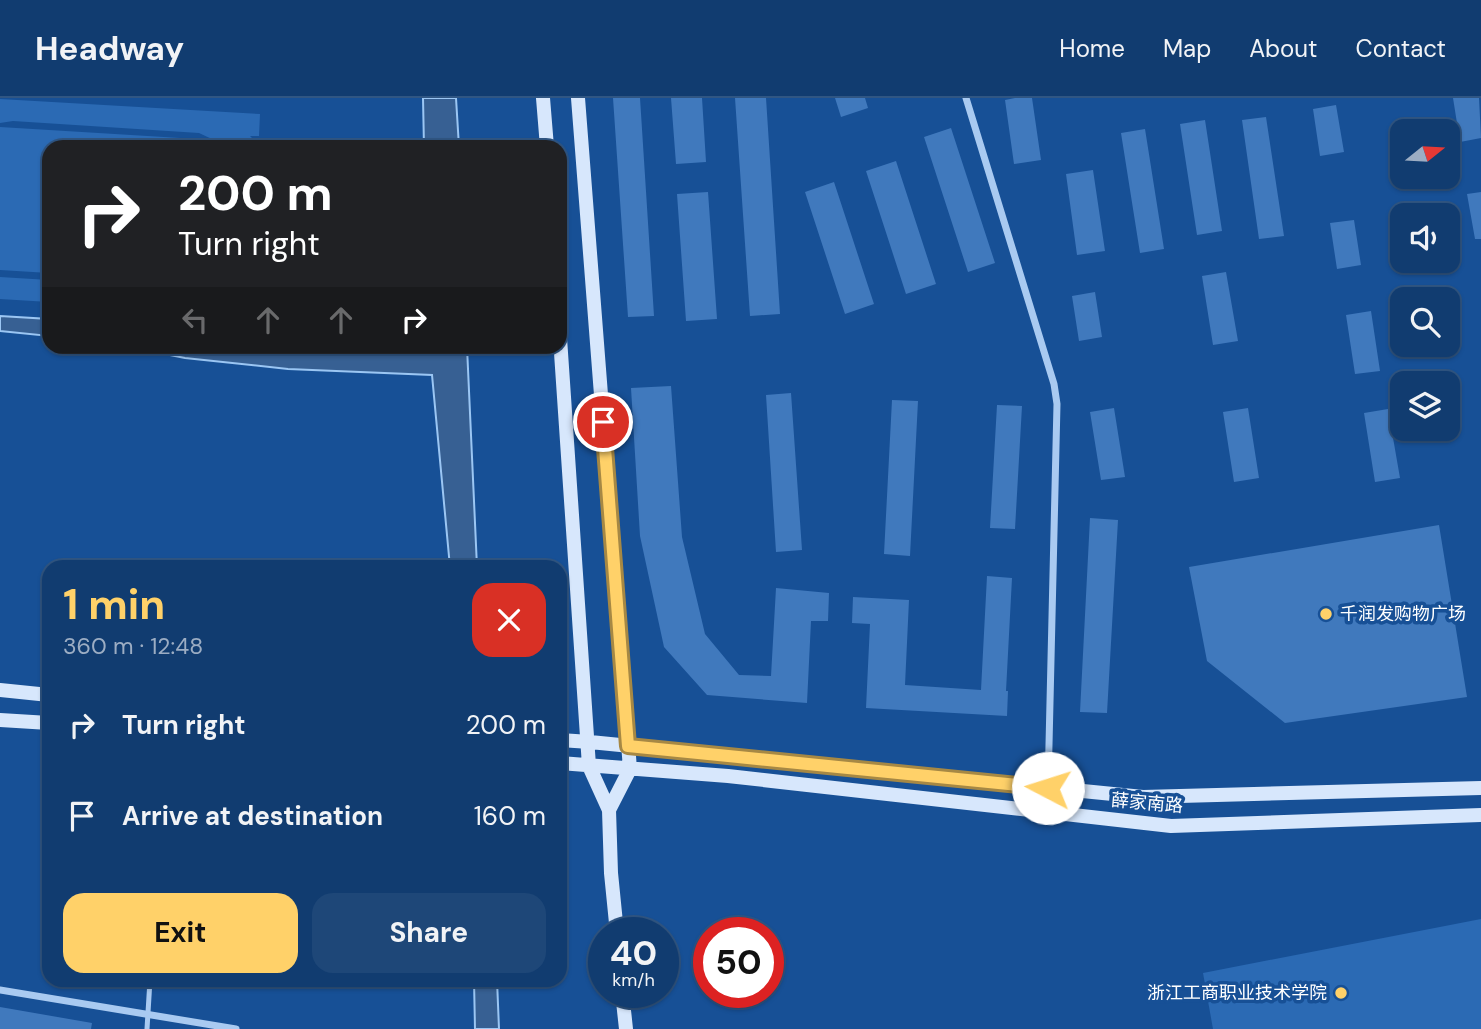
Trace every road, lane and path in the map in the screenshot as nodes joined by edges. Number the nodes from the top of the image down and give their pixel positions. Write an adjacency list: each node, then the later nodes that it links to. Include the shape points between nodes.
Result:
1 (544, 98): 4 (main road)
2 (578, 98): 11 (main road)
3 (966, 98): 15 (street, via 1057,404)
4 (547, 140)
5 (561, 354): 13 (main road)
6 (0, 690): 7 (main road)
7 (42, 694)
8 (0, 720): 9 (main road)
9 (42, 723)
10 (567, 740): 11 (main road, 薛家南路, bridge)
11 (628, 746): 14 (main road); 15 (main road, 薛家南路)
12 (567, 764): 13 (main road, 薛家南路)
13 (589, 766): 14 (main road, 薛家南路); 17 (main road)
14 (629, 769): 17 (main road); 18 (main road, 薛家南路, via 1171,826)
15 (1048, 788): 16 (main road, 薛家南路, via 1143,797)
16 (1481, 788)
17 (609, 810): 19 (main road)
18 (1481, 815)
19 (615, 917)
20 (149, 987): 23 (lane)
21 (0, 990): 23 (street)
22 (624, 1008): 26 (main road)
23 (147, 1015): 24 (lane); 25 (street)
24 (147, 1029)
25 (236, 1029)
26 (626, 1029)

